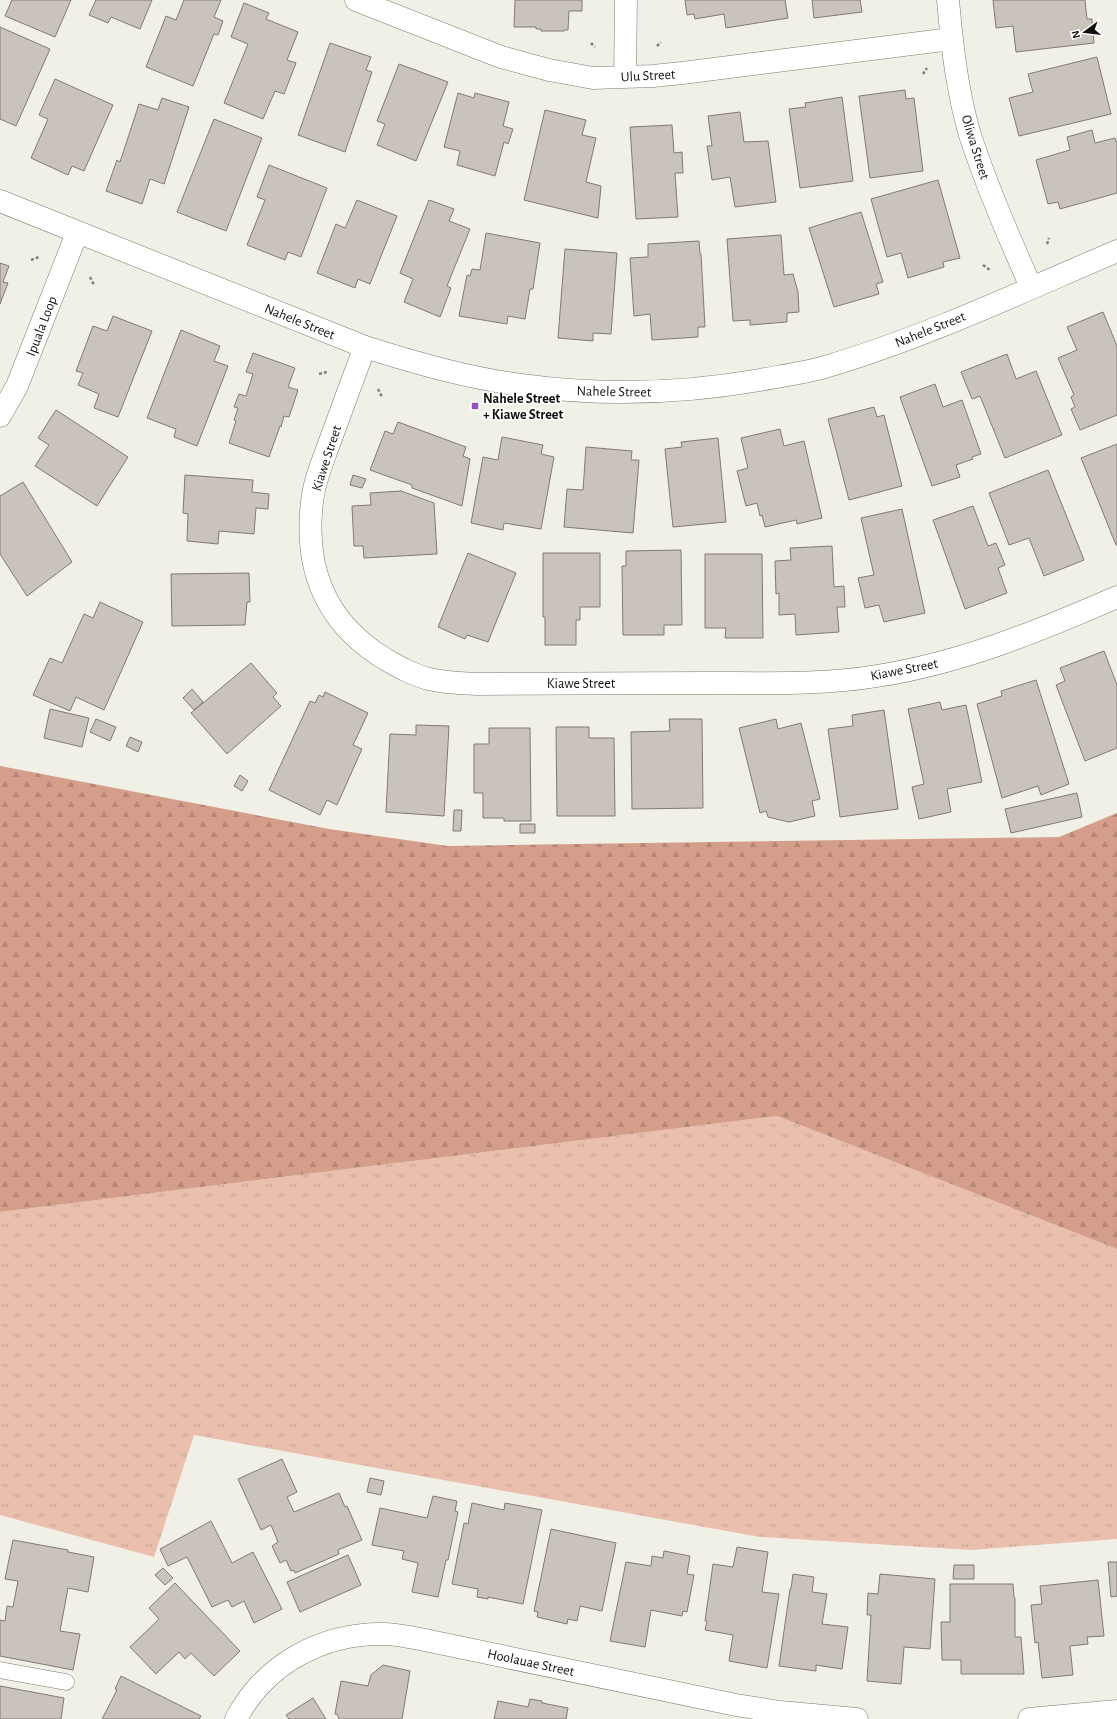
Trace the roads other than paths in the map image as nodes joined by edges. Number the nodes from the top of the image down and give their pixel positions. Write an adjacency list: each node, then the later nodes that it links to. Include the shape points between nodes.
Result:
1 (356, 0): 5 (street, Ulu Street, via 501,57 593,78)
2 (626, 0): 5 (street)
3 (948, 0): 4 (street, Oliwa Street)
4 (951, 39): 5 (street, Ulu Street, via 682,73); 9 (street, Oliwa Street, via 970,133 988,186)
5 (625, 77)
6 (0, 202): 7 (street, Nahele Street)
7 (77, 233): 10 (street, Nahele Street); 11 (street, Ipuala Loop, via 17,386)
8 (1117, 251): 9 (street, Nahele Street)
9 (1031, 287): 10 (street, Nahele Street, via 919,334 822,367 733,385 682,391 589,392 520,385 421,364)
10 (365, 347): 12 (street, Kiawe Street, via 317,478 310,524 312,552 323,596 351,634 402,670 428,679 477,684 778,683 877,676 978,652 1051,626)
11 (0, 416)
12 (1117, 597)
13 (0, 1670): 14 (lane)
14 (66, 1682)
15 (1117, 1711): 18 (street)
16 (236, 1719): 17 (street, Hoolauae Street, via 252,1693 268,1676 307,1649 355,1635 385,1634 420,1639 736,1705)
17 (857, 1719)
18 (1029, 1719)

